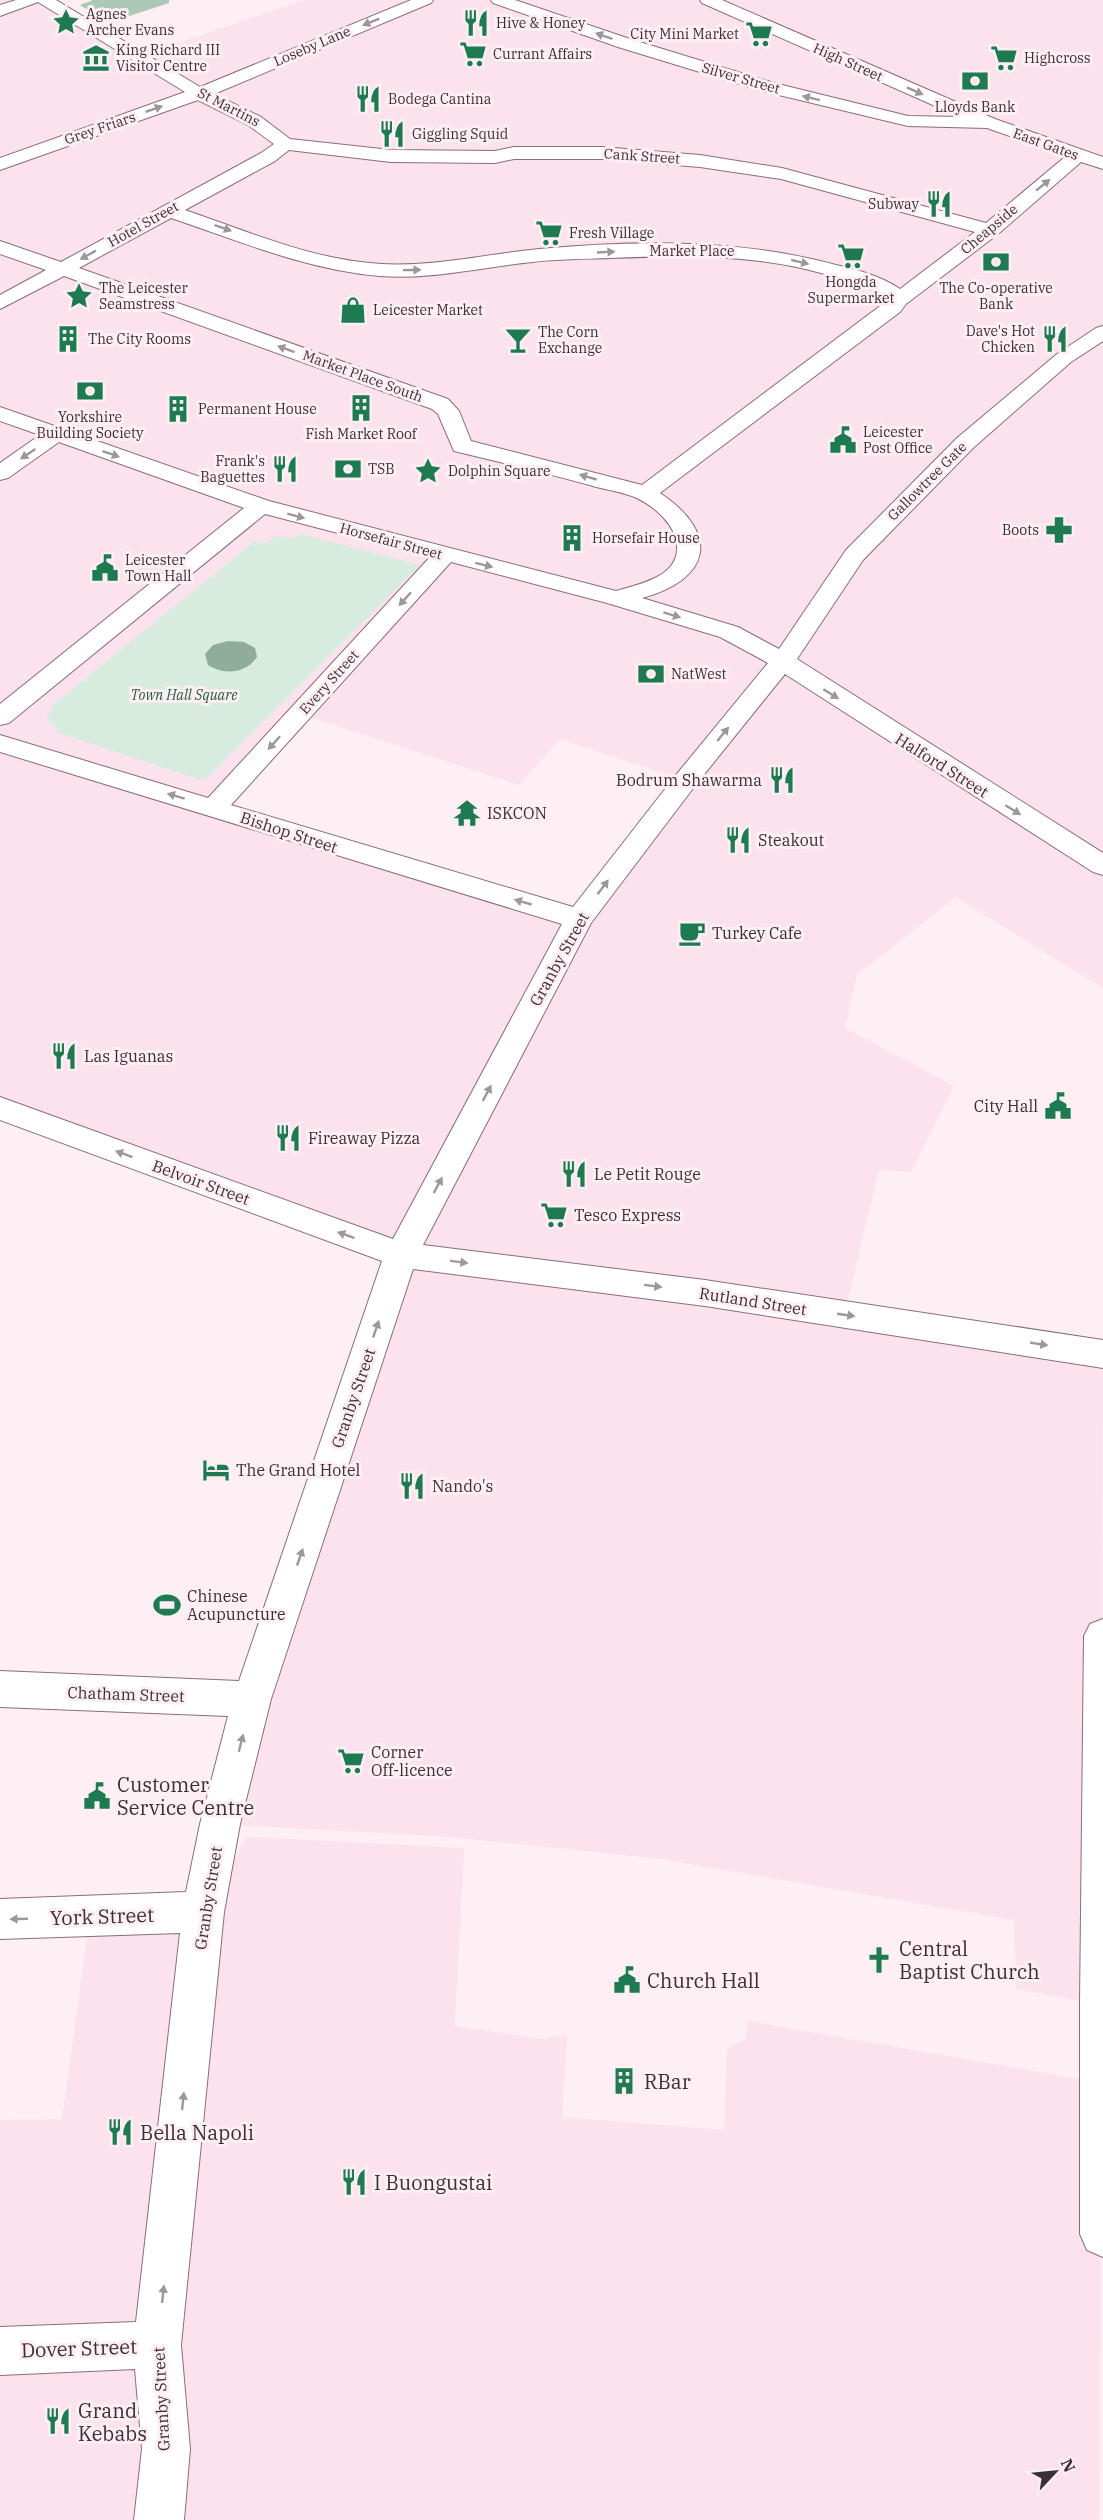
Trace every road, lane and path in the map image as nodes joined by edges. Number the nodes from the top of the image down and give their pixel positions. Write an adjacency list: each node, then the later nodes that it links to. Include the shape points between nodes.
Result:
1 (32, 0): 6 (street)
2 (45, 0): 7 (street, St Martins)
3 (425, 0): 7 (street, Loseby Lane, one-way to 7)
4 (499, 0): 8 (street, Silver Street, one-way to 4, via 908,121 867,112 672,61)
5 (708, 0): 8 (street, High Street, one-way to 8)
6 (0, 11)
7 (200, 93): 9 (street, St Martins, via 255,119); 12 (street, Grey Friars, one-way to 7)
8 (989, 123): 10 (street, East Gates)
9 (285, 144): 13 (street, Hotel Street, via 268,157); 14 (street, Cank Street, via 444,158 601,148 700,161 782,174)
10 (1078, 155): 11 (street, East Gates); 14 (street, Cheapside, one-way to 10)
11 (1101, 158)
12 (0, 164)
13 (167, 210): 16 (street, Hotel Street, one-way to 16); 17 (street, Market Place, one-way to 17, via 303,256 379,270 416,271 532,255 739,251 855,276 879,285)
14 (983, 236): 17 (street, Cheapside)
15 (0, 247): 16 (street, Market Place South)
16 (62, 269): 18 (street, Hotel Street); 23 (street, Market Place South, one-way to 16, via 462,446 448,411 440,404)
17 (898, 300): 23 (street, via 893,308)
18 (0, 303)
19 (1103, 332): 27 (street, Gallowtree Gate, via 1064,358 964,442 854,555)
20 (0, 414): 21 (street, Horsefair Street)
21 (55, 435): 22 (street, one-way to 22); 24 (street, Horsefair Street, one-way to 24)
22 (0, 473)
23 (645, 493): 26 (street, via 679,523 690,555 686,566 674,576)
24 (261, 507): 25 (street, Horsefair Street, one-way to 25); 28 (street)
25 (445, 555): 26 (street, Horsefair Street, one-way to 26); 30 (street, Every Street, one-way to 30)
26 (616, 598): 27 (street, Horsefair Street, one-way to 27, via 729,632)
27 (783, 661): 31 (street, Halford Street, one-way to 31); 32 (street, Granby Street, one-way to 27)
28 (0, 717)
29 (0, 743): 30 (street, Bishop Street, one-way to 29)
30 (214, 808): 32 (street, Bishop Street, one-way to 30)
31 (1103, 866)
32 (579, 919): 34 (street, Granby Street, one-way to 32)
33 (0, 1108): 34 (street, Belvoir Street, one-way to 33)
34 (401, 1255): 35 (street, Rutland Street, one-way to 35, via 705,1293); 38 (street, Granby Street, one-way to 34)
35 (1103, 1354)
36 (1103, 1636): 41 (street)
37 (0, 1689): 38 (street, Chatham Street)
38 (252, 1700): 39 (street, Granby Street, one-way to 38, via 220,1824)
39 (203, 1912): 40 (street, York Street, one-way to 40); 42 (street, Granby Street, one-way to 39)
40 (0, 1919)
41 (1103, 2234)
42 (157, 2345): 43 (street, Dover Street); 44 (street, Granby Street, via 166,2449)
43 (0, 2351)
44 (159, 2520)

